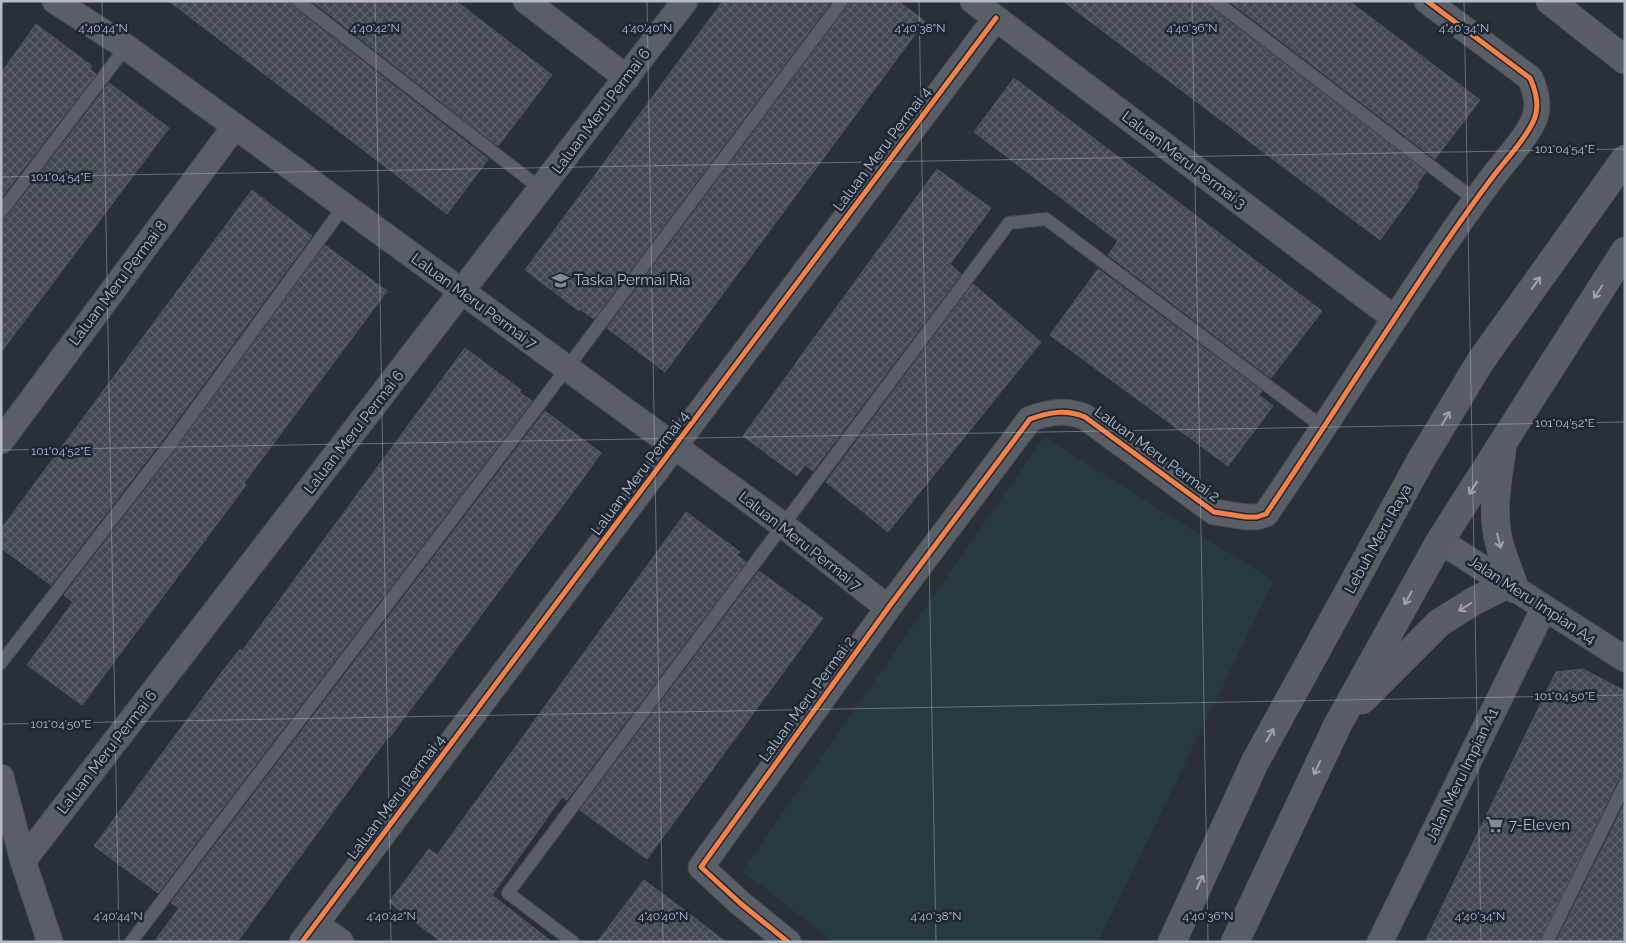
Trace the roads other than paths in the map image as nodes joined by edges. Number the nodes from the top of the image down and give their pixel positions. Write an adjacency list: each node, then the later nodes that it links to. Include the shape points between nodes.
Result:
1 (55, 1): 11 (street, Laluan Meru Permai 7)
2 (298, 1): 16 (lane)
3 (526, 1): 13 (street)
4 (685, 1): 13 (street, Laluan Meru Permai 6)
5 (842, 1): 23 (lane)
6 (974, 1): 10 (street, Laluan Meru Permai 3)
7 (1214, 1): 17 (lane)
8 (1427, 1): 17 (street, Laluan Meru Permai 2, via 1530,78 1536,90 1534,119 1527,134)
9 (1550, 1): 12 (main road)
10 (996, 18): 22 (street, Laluan Meru Permai 3); 27 (street, Laluan Meru Permai 4)
11 (126, 47): 14 (street, Laluan Meru Permai 7); 19 (lane)
12 (1625, 60)
13 (627, 78): 16 (street, Laluan Meru Permai 6)
14 (235, 126): 18 (street, Laluan Meru Permai 7); 26 (street, Laluan Meru Permai 8)
15 (1625, 160): 45 (main road, Lebuh Meru Raya, one-way to 15, via 1256,762 1421,460 1480,362)
16 (541, 189): 21 (street, Laluan Meru Permai 6)
17 (1475, 200): 22 (street, Laluan Meru Permai 2)
18 (344, 206): 21 (street, Laluan Meru Permai 7); 34 (lane, via 171,443)
19 (1, 212)
20 (1625, 251): 25 (main road, one-way to 25)
21 (462, 292): 23 (street, Laluan Meru Permai 7); 38 (street, Laluan Meru Permai 6)
22 (1394, 318): 24 (street, Laluan Meru Permai 2)
23 (567, 368): 27 (street, Laluan Meru Permai 7); 41 (lane)
24 (1324, 428): 28 (lane, via 1046,219 1009,223); 31 (street, Laluan Meru Permai 2, via 1266,514 1246,517 1214,512 1085,417 1058,411 1030,419)
25 (1503, 440): 29 (main road, one-way to 29); 30 (main road, one-way to 30, via 1495,516 1498,540)
26 (1, 441)
27 (675, 447): 28 (street, Laluan Meru Permai 7); 39 (street, Laluan Meru Permai 4)
28 (784, 526): 31 (street, Laluan Meru Permai 7); 43 (lane, via 508,893)
29 (1440, 540): 30 (street, Jalan Meru Impian A4); 35 (main road, one-way to 35)
30 (1512, 586): 32 (street, Jalan Meru Impian A4); 35 (main road, one-way to 35, via 1474,601 1439,623)
31 (888, 608): 44 (street, Laluan Meru Permai 2, via 701,867 740,904)
32 (1544, 608): 33 (street, Jalan Meru Impian A4); 47 (street, Jalan Meru Impian A1)
33 (1625, 659)
34 (1, 663)
35 (1338, 724): 46 (main road, one-way to 46)
36 (1, 777): 38 (street)
37 (1625, 784): 48 (lane)
38 (23, 861): 40 (street)
39 (309, 933): 42 (street)
40 (50, 942)
41 (131, 942)
42 (341, 942)
43 (573, 942)
44 (788, 942)
45 (1172, 942)
46 (1235, 942)
47 (1380, 942)
48 (1547, 942)

